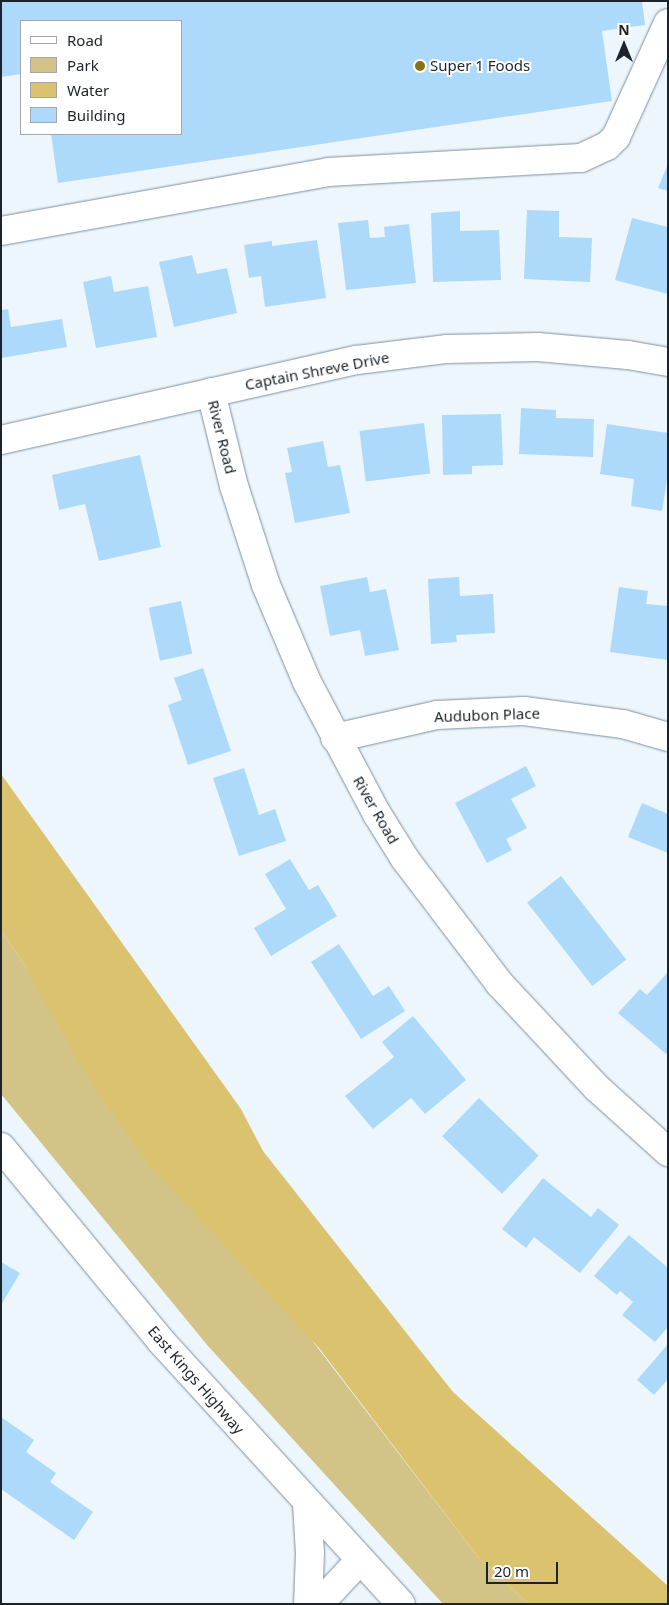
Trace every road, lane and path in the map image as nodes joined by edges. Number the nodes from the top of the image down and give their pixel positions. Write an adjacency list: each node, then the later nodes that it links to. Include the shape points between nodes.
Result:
1 (668, 23): 2 (street, via 616,138 581,158 328,172)
2 (1, 231)
3 (668, 362): 4 (street, Captain Shreve Drive, via 538,347 447,349 357,360)
4 (211, 392): 5 (street, Captain Shreve Drive); 7 (street, River Road, via 234,486 266,586)
5 (1, 440)
6 (668, 737): 7 (street, Audubon Place, via 623,724 524,711 437,716)
7 (335, 738): 9 (street, River Road, via 405,859 466,943 556,1047)
8 (1, 1147): 10 (street, East Kings Highway, via 154,1333)
9 (668, 1152)
10 (307, 1503): 11 (street, East Kings Highway); 12 (street, via 310,1553)
11 (366, 1567): 13 (street); 14 (street); 15 (street, East Kings Highway)
12 (308, 1604)
13 (319, 1604)
14 (343, 1604)
15 (401, 1604)

